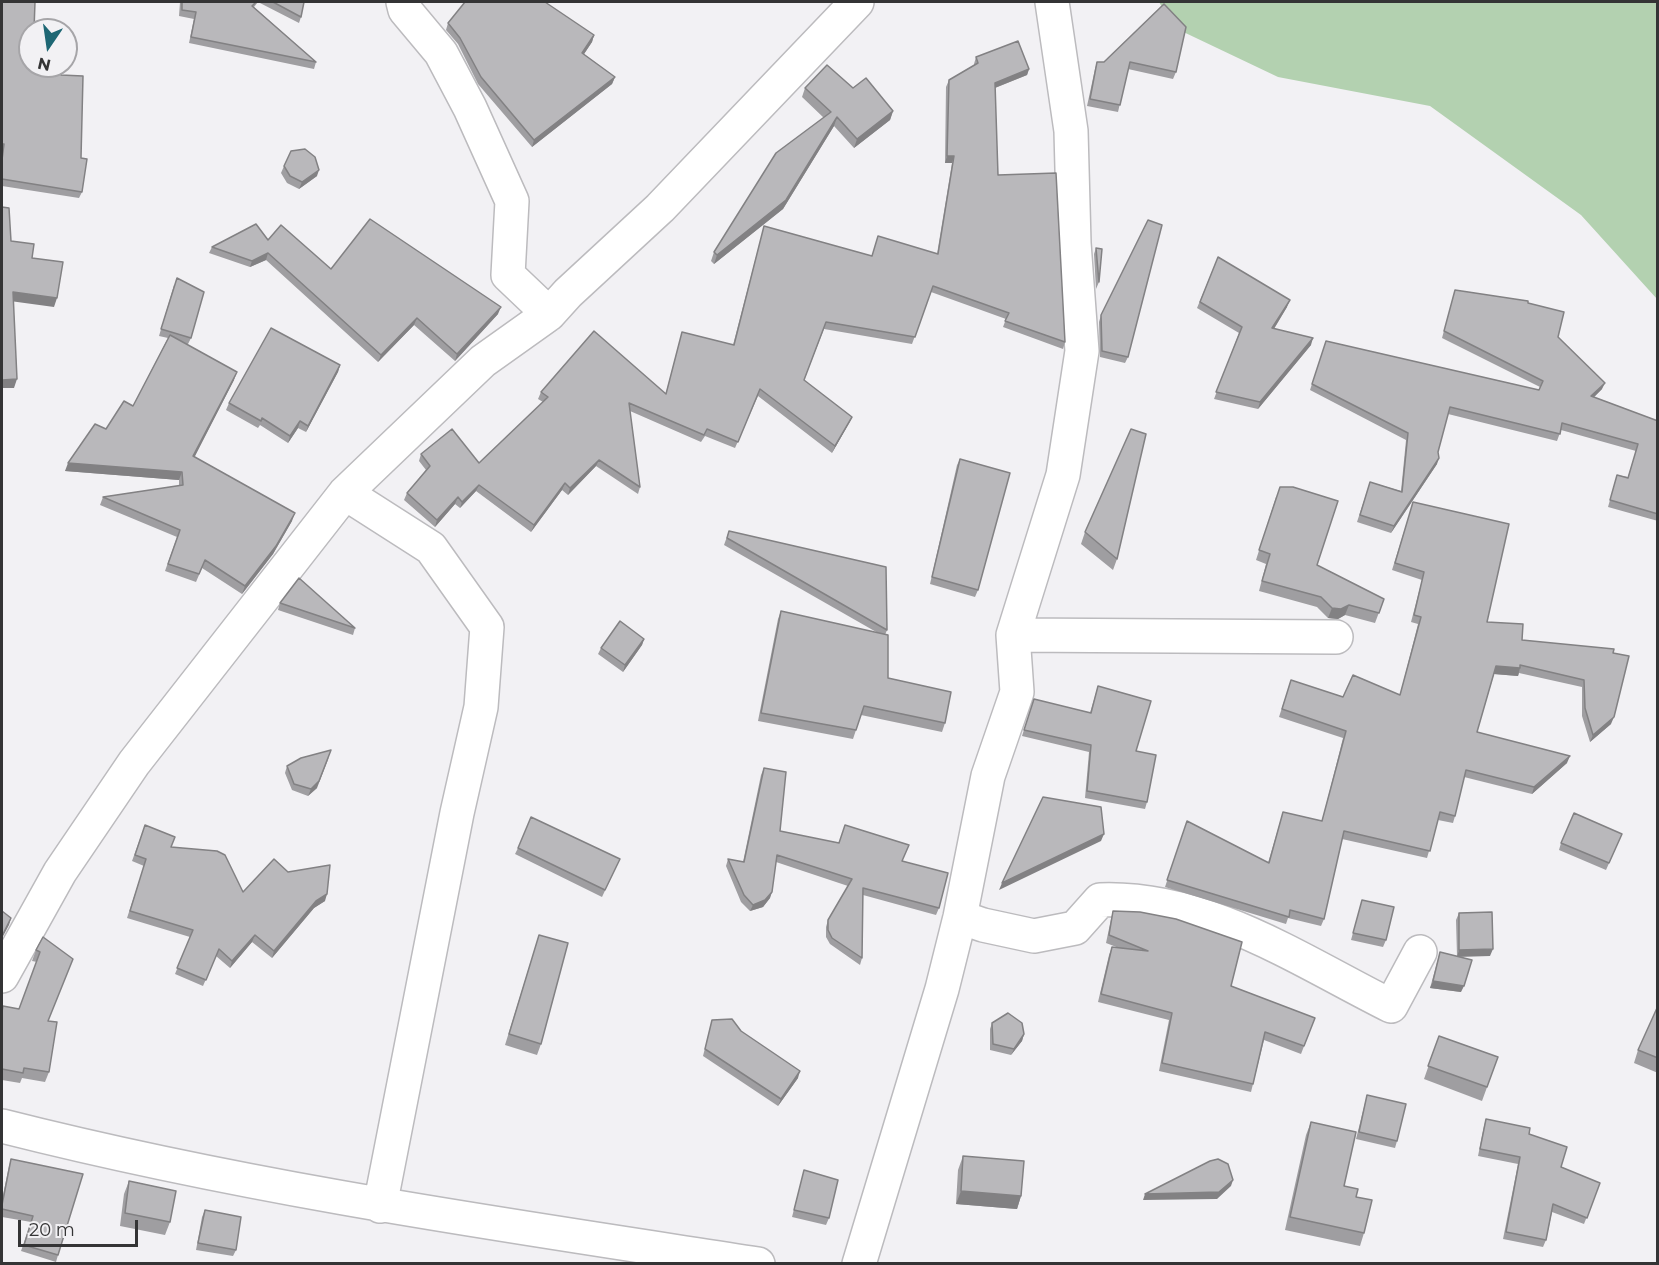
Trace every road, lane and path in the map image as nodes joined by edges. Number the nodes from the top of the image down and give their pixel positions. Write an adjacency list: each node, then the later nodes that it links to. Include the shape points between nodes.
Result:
1 (403, 2): 4 (street, via 405,10 441,53 512,201 508,275)
2 (857, 2): 4 (street, via 660,208)
3 (1052, 2): 6 (street, via 1071,131 1082,351 1063,475)
4 (549, 314): 5 (street, via 483,361)
5 (345, 493): 10 (street, via 134,763 60,872); 12 (street, via 431,548 487,627 481,707)
6 (1012, 635): 7 (street); 8 (street, via 1017,692 988,776)
7 (1336, 637)
8 (960, 917): 9 (street, via 1034,936 1075,928 1100,900 1134,898 1215,917 1390,1005); 14 (street, via 913,1089)
9 (1420, 951)
10 (2, 976)
11 (2, 1126): 12 (street, via 85,1147)
12 (380, 1206): 13 (street)
13 (758, 1263)
14 (859, 1263)

